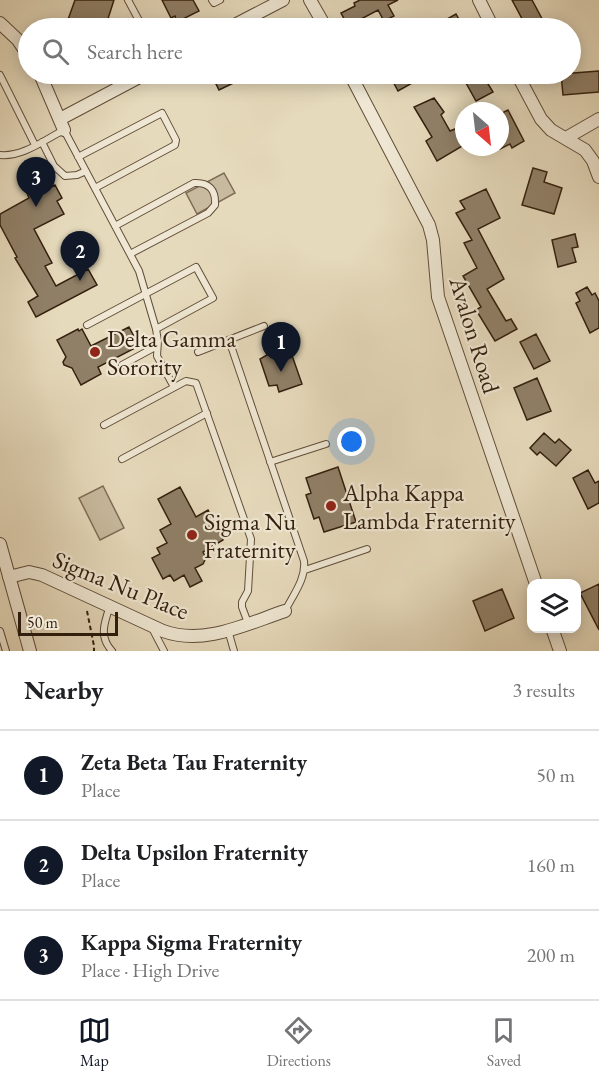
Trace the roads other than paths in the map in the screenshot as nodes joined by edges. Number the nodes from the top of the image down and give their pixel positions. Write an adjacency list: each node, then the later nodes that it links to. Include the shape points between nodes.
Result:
1 (128, 0): 8 (lane)
2 (212, 0): 3 (lane)
3 (220, 0)
4 (283, 0): 7 (street)
5 (310, 0): 10 (street)
6 (478, 0): 11 (street)
7 (267, 4): 9 (street)
8 (138, 18)
9 (245, 18)
10 (320, 18)
11 (488, 18)
12 (0, 23): 13 (street)
13 (18, 40)
14 (0, 75): 22 (lane)
15 (44, 84): 20 (street)
16 (119, 84): 20 (street)
17 (355, 84): 48 (street, Avalon Road, via 429,225 438,297)
18 (522, 84): 21 (street, via 541,119)
19 (599, 119): 21 (street)
20 (62, 124): 22 (lane); 24 (lane)
21 (566, 138): 26 (street, via 589,155)
22 (38, 143): 23 (lane, via 14,155); 25 (lane, via 64,176)
23 (0, 155)
24 (78, 157): 25 (lane); 27 (lane, via 162,113 176,140 173,147)
25 (86, 171): 27 (lane)
26 (599, 177)
27 (95, 188): 28 (lane)
28 (115, 226): 29 (lane); 29 (lane, via 194,183 210,186 215,205 208,213)
29 (130, 254): 30 (lane)
30 (147, 293): 31 (lane); 33 (lane); 33 (lane, via 196,267 213,298)
31 (87, 325)
32 (264, 326): 34 (lane)
33 (156, 329): 35 (lane)
34 (229, 340): 36 (lane); 43 (lane)
35 (157, 346): 37 (lane); 38 (lane, via 157,356)
36 (198, 351)
37 (122, 365)
38 (174, 387): 39 (lane, via 186,381 196,383); 40 (lane)
39 (207, 413): 42 (lane); 51 (lane, via 250,539 248,591 242,607)
40 (104, 424)
41 (326, 444): 43 (lane)
42 (122, 459)
43 (270, 462): 46 (lane)
44 (0, 544): 47 (street)
45 (367, 549): 46 (lane)
46 (305, 570): 50 (lane)
47 (5, 576): 49 (street, Sigma Nu Place, via 29,572 42,575); 57 (street)
48 (534, 579)
49 (110, 606): 52 (street, Sigma Nu Place); 58 (lane, via 103,632)
50 (285, 610): 51 (street, Sigma Nu Place)
51 (248, 623): 53 (street, Sigma Nu Place)
52 (151, 626): 53 (street, Sigma Nu Place, via 183,637); 59 (lane)
53 (228, 630): 60 (lane)
54 (0, 631): 56 (lane)
55 (554, 633): 61 (street)
56 (6, 651)
57 (30, 651)
58 (112, 651)
59 (164, 651)
60 (234, 651)
61 (560, 651)

